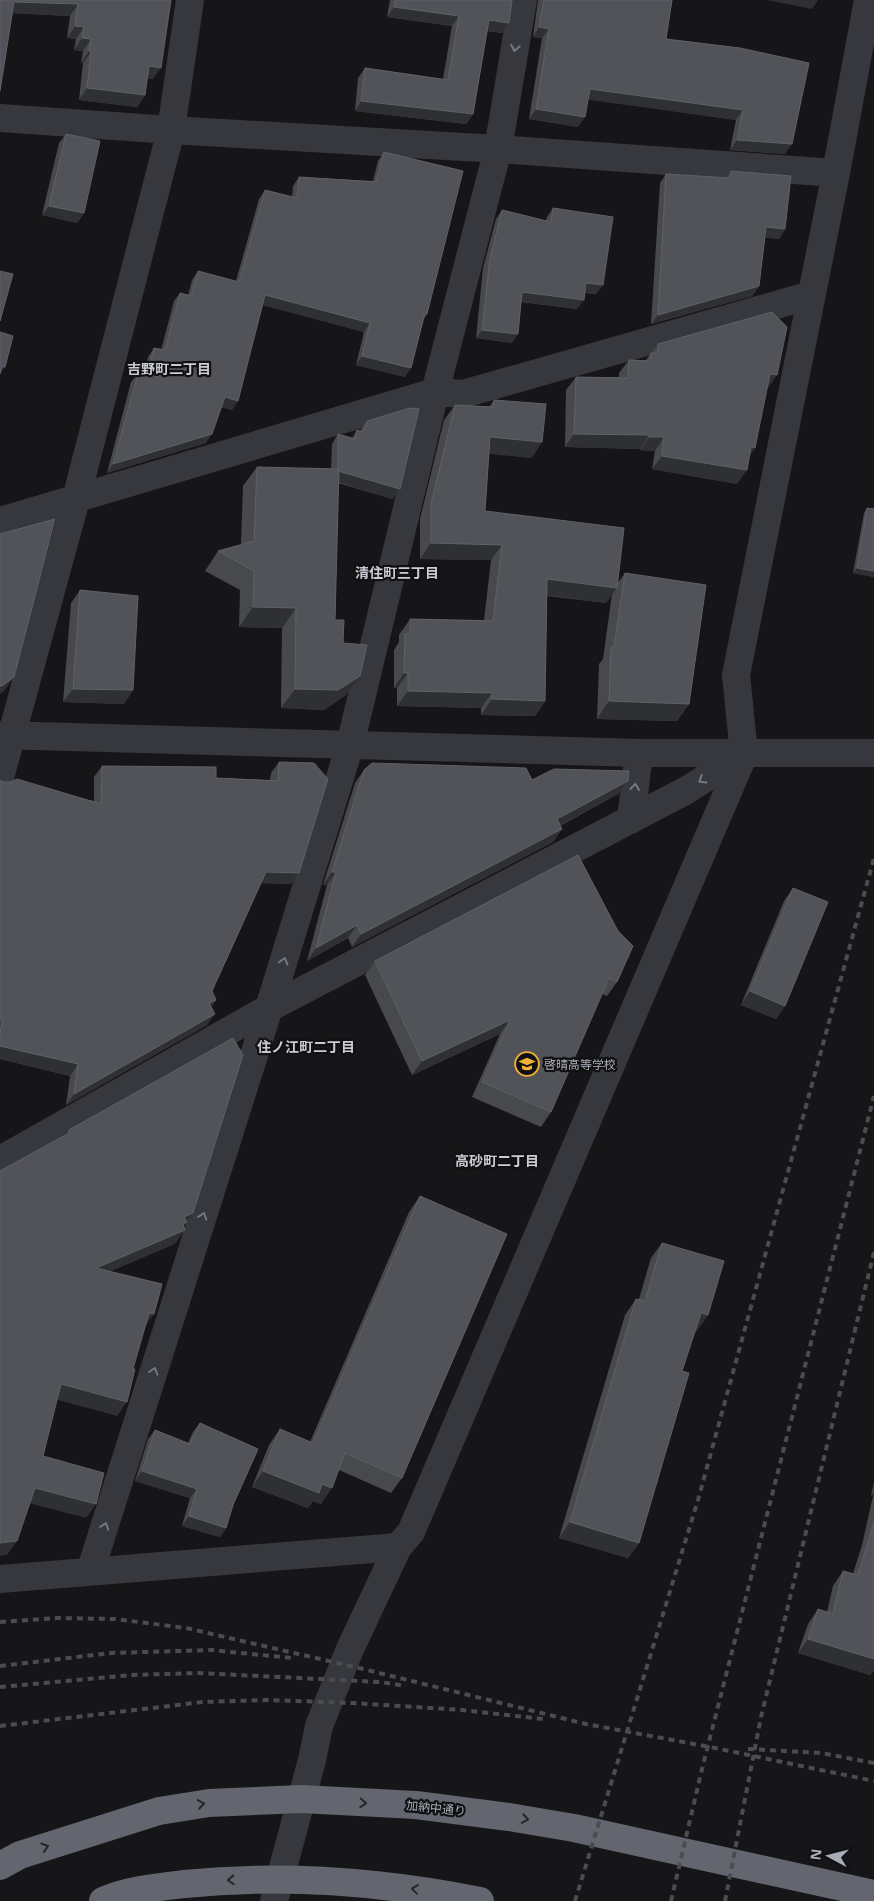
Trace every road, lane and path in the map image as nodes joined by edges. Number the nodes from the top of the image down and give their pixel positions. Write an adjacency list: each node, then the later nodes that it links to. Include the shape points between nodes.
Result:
1 (190, 0): 5 (street)
2 (523, 0): 6 (street, one-way to 6)
3 (868, 0): 7 (street)
4 (0, 118): 5 (street)
5 (171, 130): 6 (street); 10 (street)
6 (498, 148): 7 (street); 9 (street)
7 (836, 173): 8 (street)
8 (811, 295): 9 (street, via 463,394); 16 (street, via 736,676)
9 (435, 392): 10 (street); 13 (street)
10 (76, 499): 11 (street); 12 (street)
11 (0, 521)
12 (6, 735): 13 (street); 17 (street)
13 (350, 745): 14 (street); 19 (street, one-way to 13)
14 (639, 753): 16 (street); 18 (street, one-way to 14)
15 (874, 753): 16 (street)
16 (744, 754): 18 (street, one-way to 18); 21 (street, via 412,1532)
17 (0, 778)
18 (631, 820): 19 (street)
19 (270, 1008): 20 (street); 22 (street, one-way to 19)
20 (0, 1160)
21 (398, 1547): 22 (street); 24 (street, via 350,1649 319,1726)
22 (90, 1572): 23 (street)
23 (0, 1580)
24 (301, 1799): 25 (highway, 加納中通り, one-way to 24, via 20,1855 159,1811 209,1802); 26 (street); 27 (highway, 加納中通り, one-way to 27, via 416,1805 509,1817 574,1828)
25 (0, 1866)
26 (277, 1890): 28 (highway, one-way to 28, via 210,1881 162,1886); 29 (highway, one-way to 26, via 402,1888)
27 (874, 1894)
28 (103, 1901)
29 (480, 1901)

